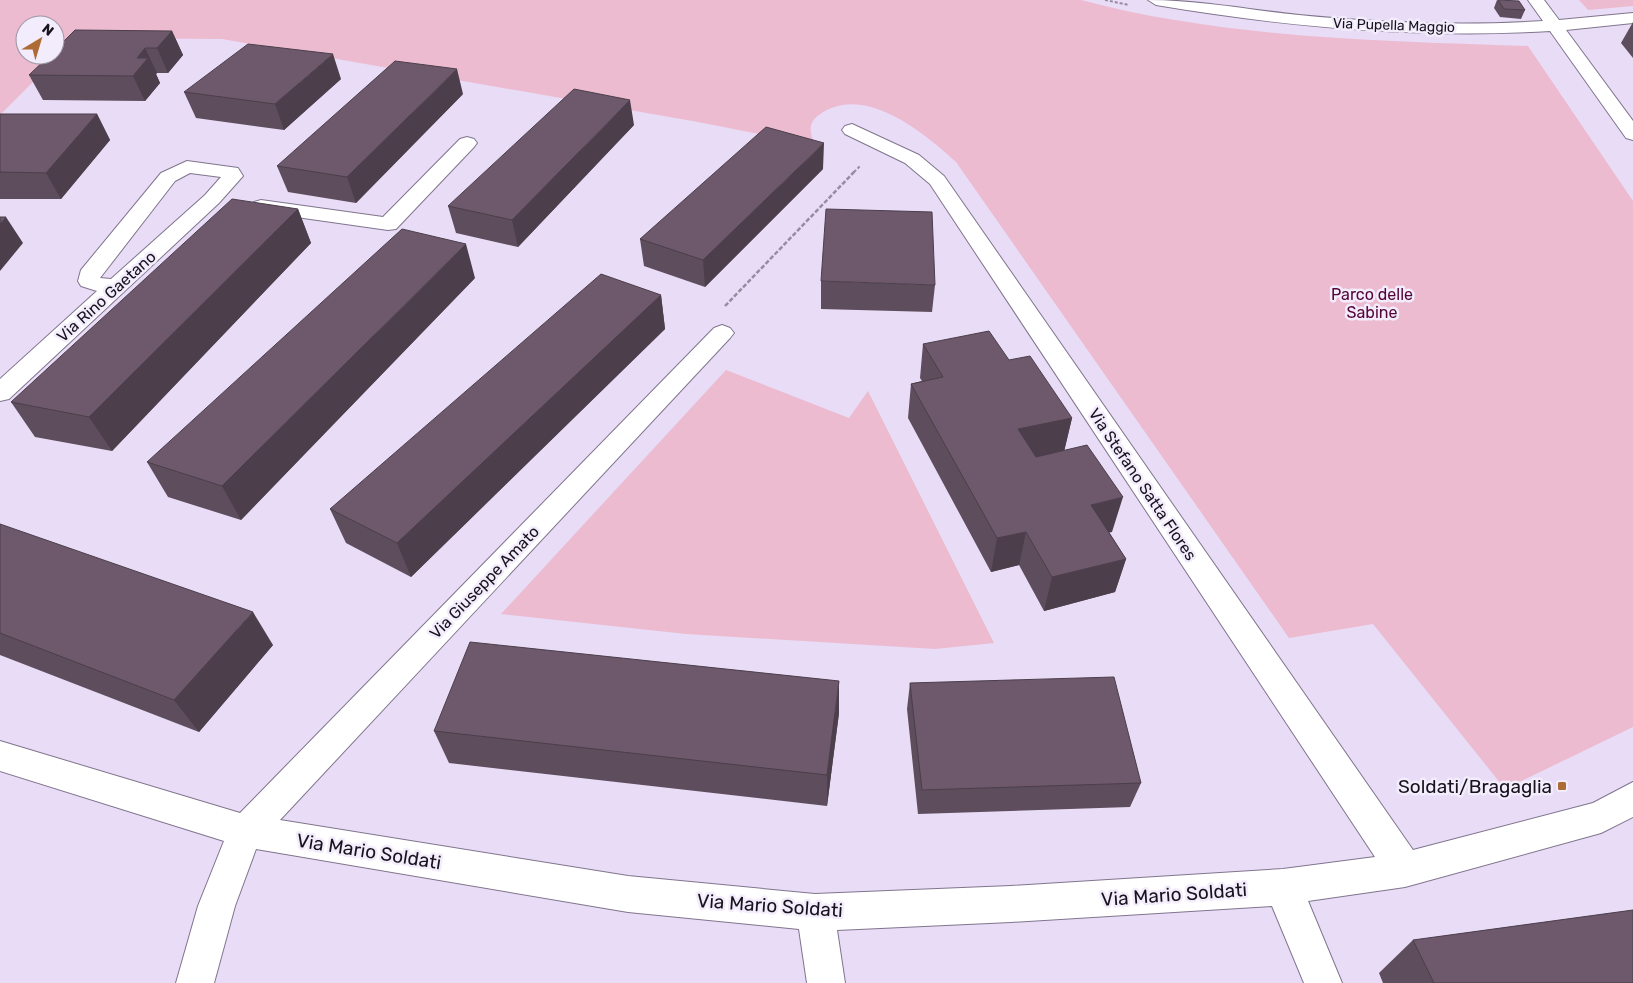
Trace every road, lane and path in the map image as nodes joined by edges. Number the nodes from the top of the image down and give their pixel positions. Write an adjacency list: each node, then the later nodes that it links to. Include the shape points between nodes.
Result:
1 (1156, 0): 4 (street, Via Pupella Maggio)
2 (1271, 0): 4 (street)
3 (1536, 0): 6 (street)
4 (1277, 18): 6 (street, Via Pupella Maggio, via 1402,26)
5 (1633, 18): 6 (street, Via Pupella Maggio)
6 (1556, 27): 8 (street)
7 (852, 130): 9 (street, Via Stefano Satta Flores)
8 (1633, 134)
9 (882, 143): 13 (path, via 724,307); 18 (street, Via Stefano Satta Flores, via 912,159 937,180)
10 (467, 144): 11 (street, via 388,224)
11 (229, 202): 12 (street, Via Rino Gaetano); 12 (street, Via Rino Gaetano, via 231,172 187,167 168,177 89,275 89,281 95,284)
12 (116, 287): 14 (street, Via Rino Gaetano)
13 (722, 333): 17 (street, Via Giuseppe Amato)
14 (0, 393)
15 (0, 756): 17 (street, Via Mario Soldati)
16 (1633, 798): 18 (street, Via Mario Soldati, via 1601,817)
17 (246, 831): 20 (street, Via Mario Soldati, via 628,894); 21 (street, Via Giuseppe Amato, via 216,906)
18 (1405, 870): 19 (street, Via Mario Soldati)
19 (1282, 887): 20 (street, Via Mario Soldati); 23 (street)
20 (815, 912): 22 (street)
21 (194, 983)
22 (826, 983)
23 (1323, 983)

